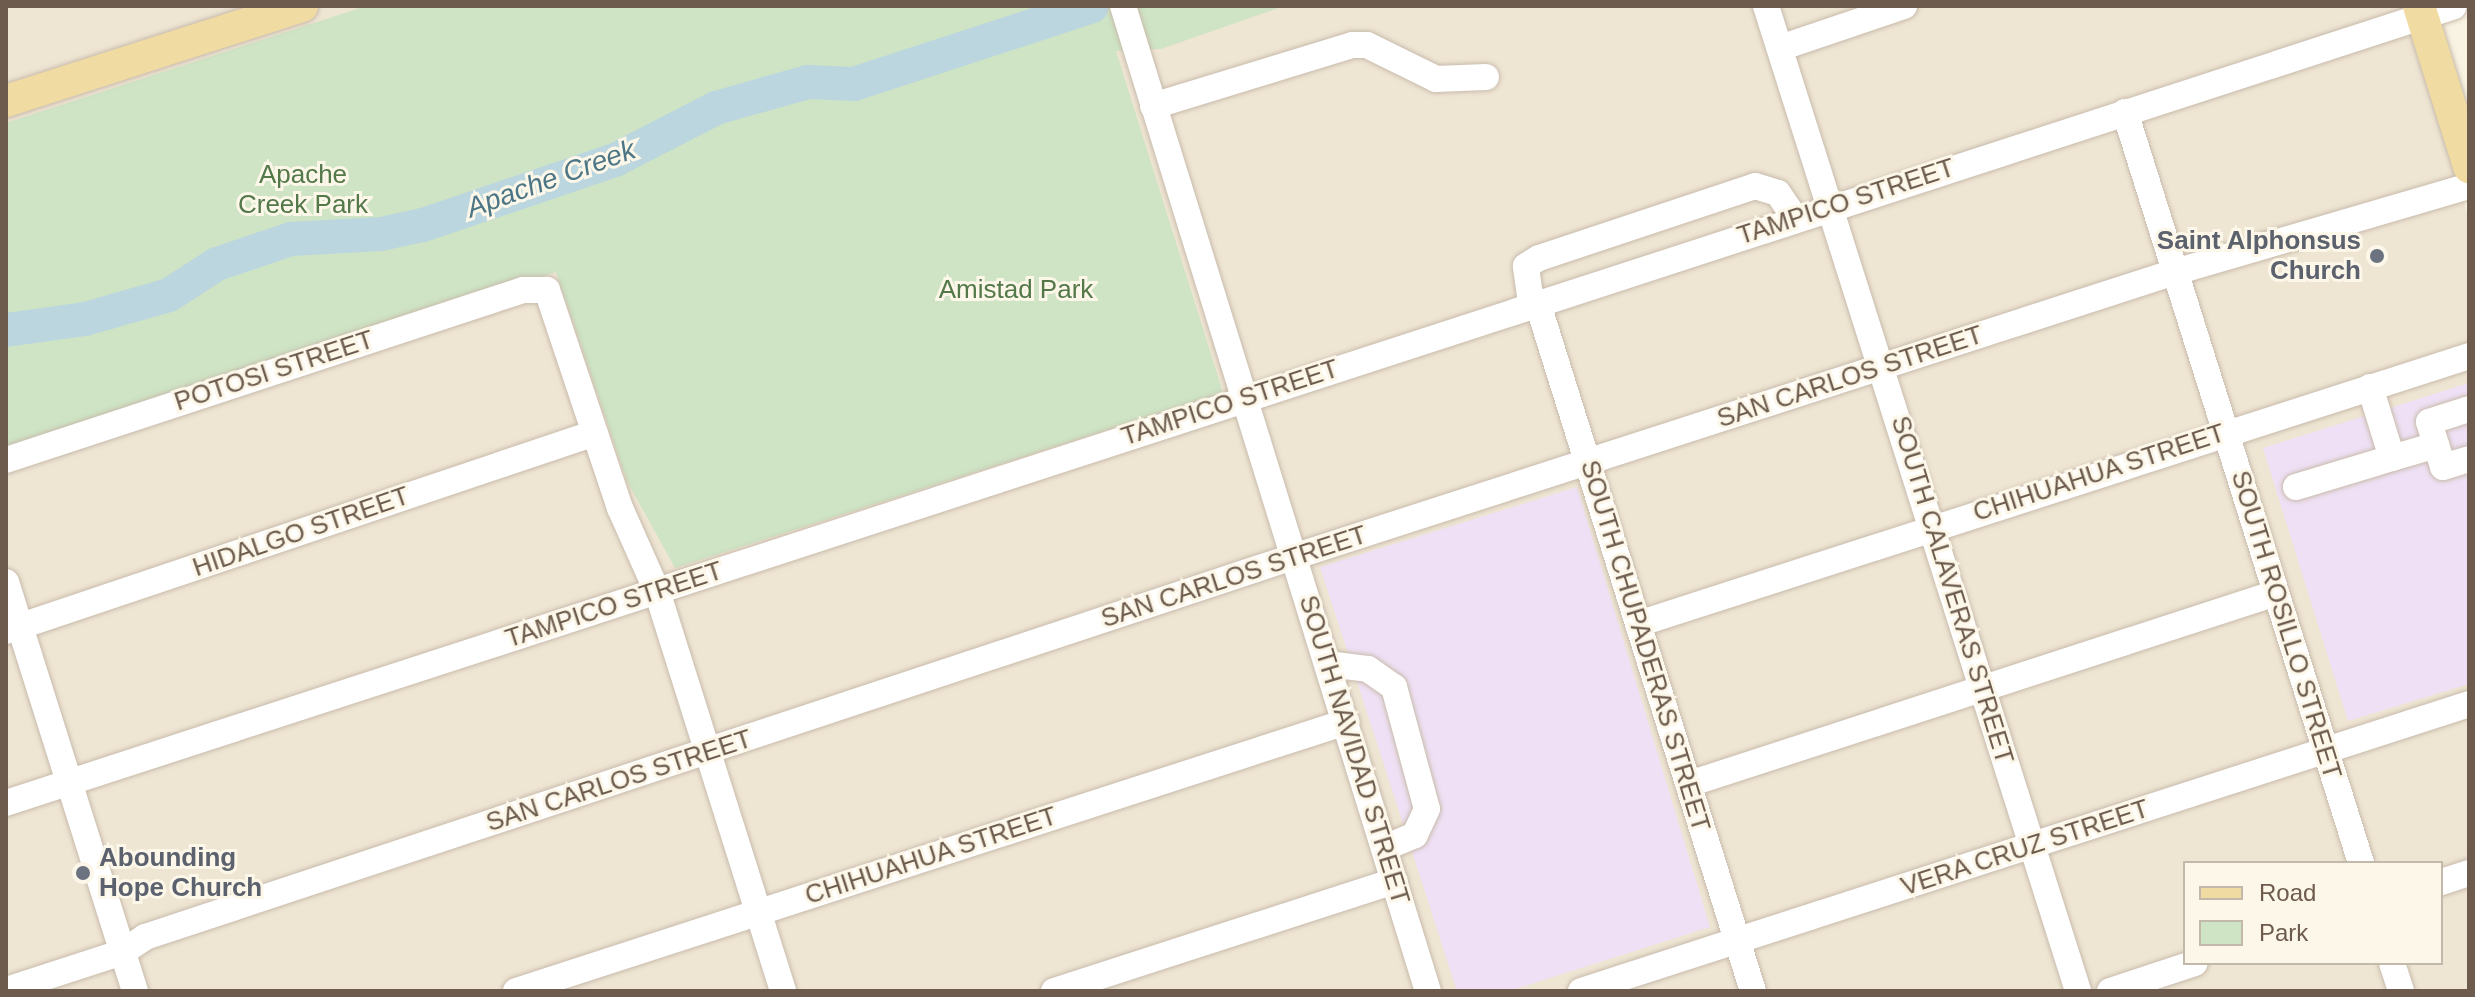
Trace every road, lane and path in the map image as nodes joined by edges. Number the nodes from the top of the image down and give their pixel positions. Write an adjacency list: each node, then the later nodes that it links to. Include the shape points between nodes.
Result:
1 (302, 6): 9 (main road)
2 (1123, 6): 10 (street, SOUTH NAVIDAD STREET)
3 (1766, 6): 7 (street, SOUTH CALAVERAS STREET)
4 (1904, 6): 7 (street)
5 (2454, 6): 6 (street, TAMPICO STREET)
6 (2420, 11): 11 (street, TAMPICO STREET); 12 (main road)
7 (1780, 48): 14 (street, SOUTH CALAVERAS STREET)
8 (1486, 77): 10 (street, via 1436,79 1367,45 1352,45)
9 (6, 101)
10 (1153, 106): 21 (street, SOUTH NAVIDAD STREET)
11 (2125, 112): 14 (street, TAMPICO STREET); 16 (street, SOUTH ROSILLO STREET)
12 (2469, 167)
13 (2469, 186): 16 (street, SAN CARLOS STREET, via 2451,187)
14 (1831, 206): 15 (street, TAMPICO STREET); 19 (street, SOUTH CALAVERAS STREET)
15 (1795, 218): 17 (street, TAMPICO STREET); 17 (street, SOUTH CHUPADERAS STREET, via 1778,193 1755,186 1539,258 1526,266)
16 (2175, 272): 19 (street, SAN CARLOS STREET); 23 (street, SOUTH ROSILLO STREET)
17 (1534, 302): 21 (street, TAMPICO STREET); 29 (street, SOUTH CHUPADERAS STREET)
18 (2469, 356): 20 (street, CHIHUAHUA STREET)
19 (1881, 365): 29 (street, SAN CARLOS STREET); 31 (street, SOUTH CALAVERAS STREET)
20 (2370, 387): 23 (street, CHIHUAHUA STREET); 26 (street)
21 (1242, 399): 32 (street, SOUTH NAVIDAD STREET); 34 (street, TAMPICO STREET)
22 (2469, 409): 25 (street, via 2429,422)
23 (2225, 432): 31 (street, CHIHUAHUA STREET); 35 (street, SOUTH ROSILLO STREET)
24 (595, 433): 28 (street, POTOSI STREET, via 551,296 542,287); 34 (street, via 620,508); 37 (street, HIDALGO STREET)
25 (2436, 445): 26 (street); 27 (street, via 2443,467)
26 (2392, 458): 30 (street)
27 (2469, 459)
28 (6, 460)
29 (1587, 462): 32 (street, SAN CARLOS STREET); 36 (street, SOUTH CHUPADERAS STREET)
30 (2296, 487)
31 (1931, 527): 36 (street, CHIHUAHUA STREET); 39 (street, SOUTH CALAVERAS STREET)
32 (1293, 557): 38 (street, SOUTH NAVIDAD STREET); 43 (street, SAN CARLOS STREET)
33 (6, 582): 37 (street)
34 (657, 591): 43 (street); 44 (street, TAMPICO STREET)
35 (2276, 593): 39 (street); 42 (street, SOUTH ROSILLO STREET)
36 (1638, 624): 45 (street, SOUTH CHUPADERAS STREET)
37 (13, 628): 44 (street)
38 (1328, 664): 41 (street, SOUTH NAVIDAD STREET); 48 (street, via 1368,669 1394,687 1427,809 1415,835)
39 (1982, 688): 45 (street); 47 (street, SOUTH CALAVERAS STREET)
40 (2469, 704): 42 (street, VERA CRUZ STREET)
41 (1346, 722): 48 (street, SOUTH NAVIDAD STREET); 53 (street, CHIHUAHUA STREET)
42 (2325, 750): 47 (street, VERA CRUZ STREET); 49 (street, SOUTH ROSILLO STREET)
43 (709, 751): 53 (street); 55 (street, SAN CARLOS STREET, via 145,937)
44 (69, 783): 46 (street, TAMPICO STREET); 55 (street)
45 (1689, 784): 54 (street, SOUTH CHUPADERAS STREET)
46 (6, 803)
47 (2032, 845): 54 (street, VERA CRUZ STREET); 66 (street, SOUTH CALAVERAS STREET)
48 (1385, 848): 51 (street, SOUTH NAVIDAD STREET)
49 (2360, 861)
50 (2469, 873): 52 (street)
51 (1395, 881): 62 (street); 63 (street, SOUTH NAVIDAD STREET)
52 (2443, 881)
53 (761, 912): 60 (street, CHIHUAHUA STREET); 61 (street)
54 (1738, 940): 64 (street, VERA CRUZ STREET); 65 (street, SOUTH CHUPADERAS STREET)
55 (123, 952): 58 (street, SAN CARLOS STREET); 59 (street)
56 (2189, 965): 67 (street)
57 (2393, 965): 68 (street)
58 (6, 990)
59 (135, 991)
60 (516, 991)
61 (783, 991)
62 (1054, 991)
63 (1428, 991)
64 (1581, 991)
65 (1753, 991)
66 (2078, 991)
67 (2110, 991)
68 (2401, 991)

